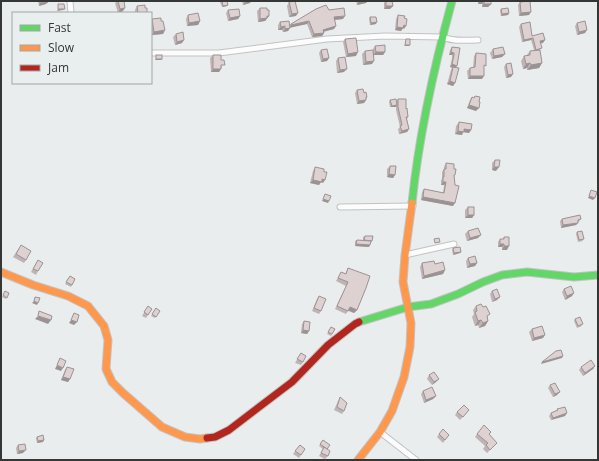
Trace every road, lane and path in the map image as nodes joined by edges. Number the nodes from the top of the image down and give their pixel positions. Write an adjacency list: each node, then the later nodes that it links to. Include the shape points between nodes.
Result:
1 (70, 1): 3 (street)
2 (452, 1): 4 (street)
3 (71, 12)
4 (442, 37): 5 (street, via 449,40); 6 (street, via 327,39 219,52); 7 (street, via 427,102)
5 (478, 40)
6 (152, 53)
7 (413, 206): 8 (street); 10 (street)
8 (340, 207)
9 (454, 244): 10 (street)
10 (405, 255): 13 (street, via 403,282)
11 (1, 272): 13 (street, via 68,296 88,306 104,326 108,340 106,369 112,382 162,427 185,437 200,439 215,437 229,430 292,382 328,345 355,324)
12 (598, 275): 13 (street, via 574,277 527,272 502,275 431,304)
13 (408, 307): 14 (street, via 411,323 410,347 404,377 392,411)
14 (380, 432): 15 (street); 16 (street)
15 (358, 460)
16 (416, 460)

